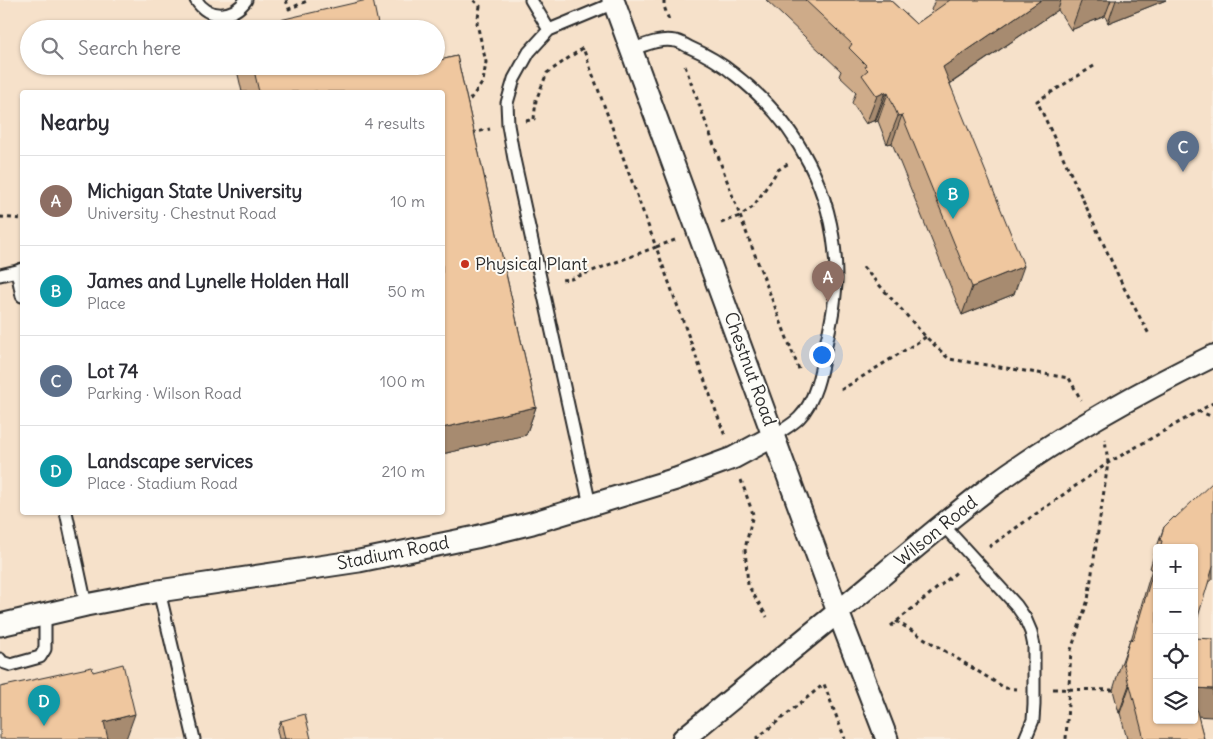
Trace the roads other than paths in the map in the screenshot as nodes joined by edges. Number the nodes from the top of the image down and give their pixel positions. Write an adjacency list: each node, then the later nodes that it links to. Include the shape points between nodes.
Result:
1 (196, 0): 2 (lane, via 206,11 216,14 234,12)
2 (246, 0)
3 (531, 0): 5 (lane)
4 (613, 2): 5 (lane); 6 (street, Chestnut Road)
5 (549, 30): 11 (lane, via 529,52 514,79 508,103 508,125)
6 (631, 50): 10 (street, Chestnut Road); 10 (lane, via 653,42 676,40 727,68 750,86 790,129 823,196 834,248 834,306 812,400 799,418)
7 (20, 270): 8 (lane)
8 (0, 275)
9 (1213, 356): 13 (street, Wilson Road, via 1092,420 998,482)
10 (774, 436): 11 (street, Stadium Road, via 733,458); 16 (street, Chestnut Road)
11 (590, 505): 14 (street, Stadium Road, via 476,537 359,561)
12 (67, 515): 15 (lane)
13 (942, 524): 16 (street, Wilson Road); 23 (lane, via 1016,605 1031,632 1034,646 1033,720)
14 (159, 591): 15 (street, Stadium Road); 20 (lane)
15 (86, 605): 17 (street, Stadium Road)
16 (838, 612): 21 (street, Wilson Road); 22 (street, Chestnut Road)
17 (45, 615): 18 (street, Stadium Road); 19 (lane, via 45,648 40,657 12,664)
18 (0, 625)
19 (0, 659)
20 (194, 739)
21 (683, 739)
22 (887, 739)
23 (1025, 739)

